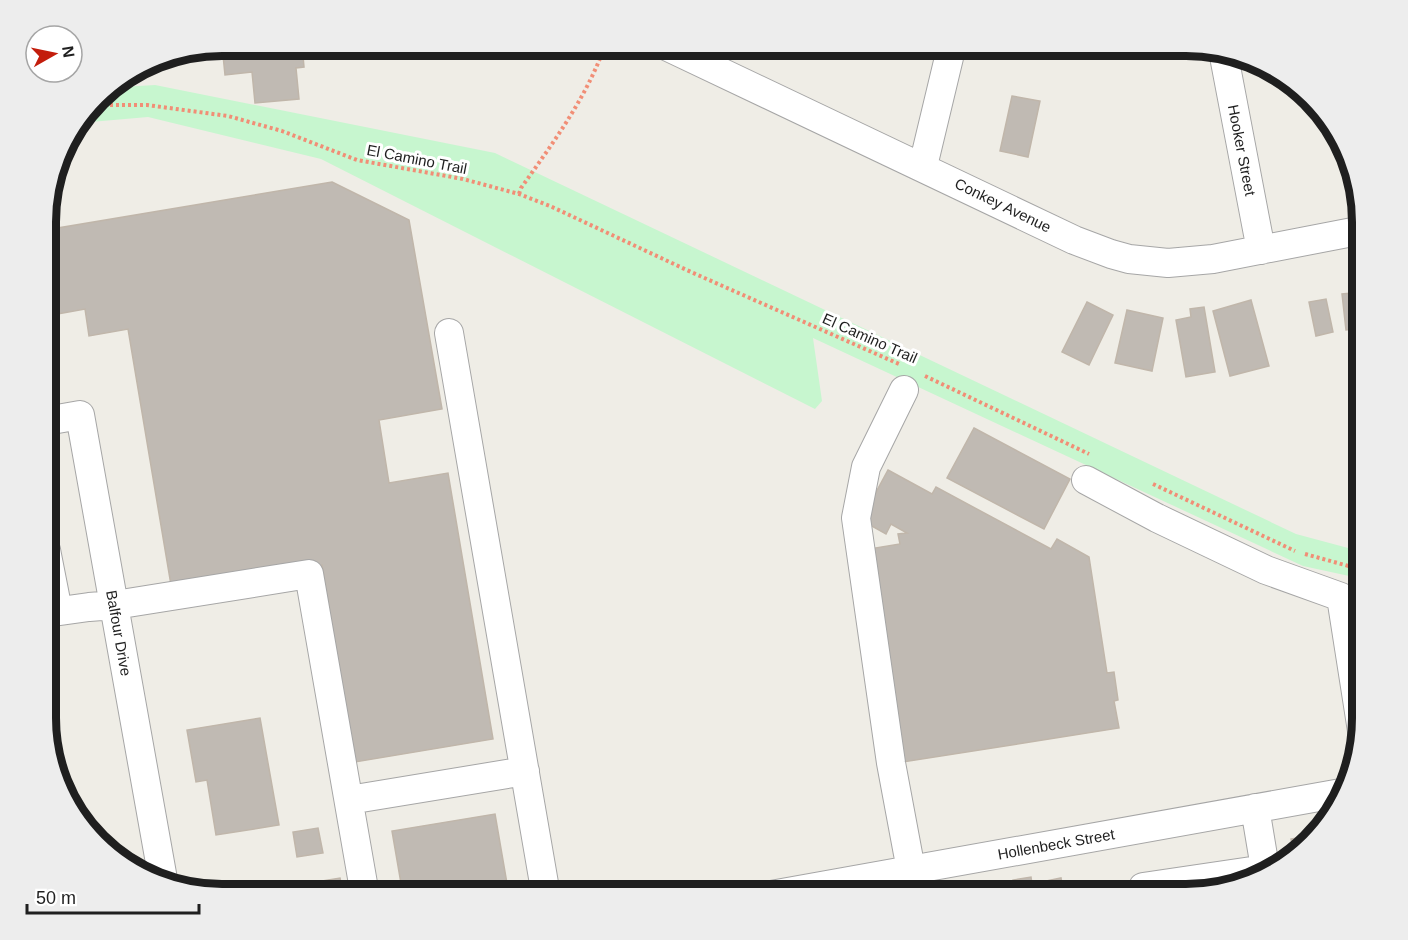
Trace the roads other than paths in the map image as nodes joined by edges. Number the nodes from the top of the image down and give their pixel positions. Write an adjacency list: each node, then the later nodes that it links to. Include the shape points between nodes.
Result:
1 (950, 55): 4 (street)
2 (687, 56): 4 (street, Conkey Avenue)
3 (1224, 60): 6 (street, Hooker Street)
4 (923, 166): 6 (street, Conkey Avenue, via 1074,240 1129,259 1190,262)
5 (1352, 232): 6 (street, Conkey Avenue)
6 (1261, 250)
7 (449, 333): 14 (street)
8 (909, 377): 21 (street, via 866,467 856,518 891,763)
9 (56, 419): 12 (street, Balfour Drive, via 81,415)
10 (1091, 469): 11 (street, via 1157,518 1266,570)
11 (1352, 602)
12 (115, 605): 13 (street); 16 (street, via 309,574); 19 (street, Balfour Drive)
13 (56, 612)
14 (525, 771): 16 (street); 23 (street)
15 (1334, 794): 17 (street, Hollenbeck Street)
16 (349, 800): 22 (street)
17 (1255, 808): 18 (street); 21 (street, Hollenbeck Street)
18 (1265, 865)
19 (162, 873)
20 (1241, 875): 25 (street)
21 (917, 878): 24 (street, Hollenbeck Street)
22 (363, 884)
23 (544, 884)
24 (865, 884)
25 (1168, 884)

